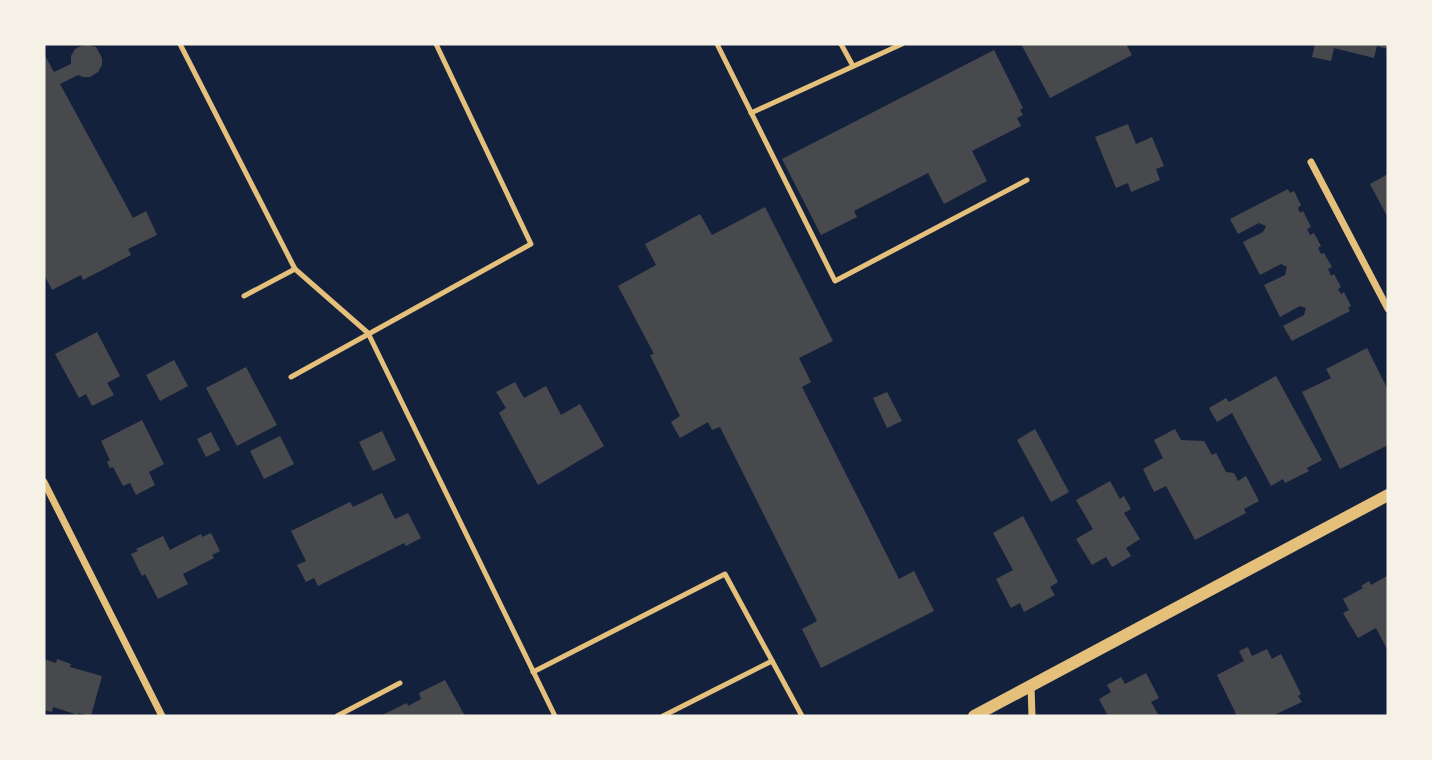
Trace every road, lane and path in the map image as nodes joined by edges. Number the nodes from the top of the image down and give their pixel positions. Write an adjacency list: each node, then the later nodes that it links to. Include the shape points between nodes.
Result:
1 (180, 44): 10 (lane)
2 (436, 44): 13 (lane, via 531,244)
3 (717, 44): 7 (lane)
4 (841, 44): 6 (lane)
5 (902, 44): 6 (lane)
6 (853, 66): 7 (lane)
7 (751, 113): 9 (lane, via 835,281)
8 (1311, 162): 12 (street)
9 (1027, 180)
10 (295, 269): 11 (lane); 13 (lane)
11 (244, 296)
12 (1388, 309)
13 (368, 333): 14 (lane); 18 (lane)
14 (291, 377)
15 (44, 482): 21 (street)
16 (1388, 495): 20 (street)
17 (772, 661): 18 (lane, via 725,574); 24 (lane); 25 (lane)
18 (533, 672): 23 (lane)
19 (400, 683): 22 (lane)
20 (1031, 687): 26 (street); 27 (street)
21 (162, 716)
22 (337, 716)
23 (555, 716)
24 (663, 716)
25 (802, 716)
26 (974, 716)
27 (1032, 716)

